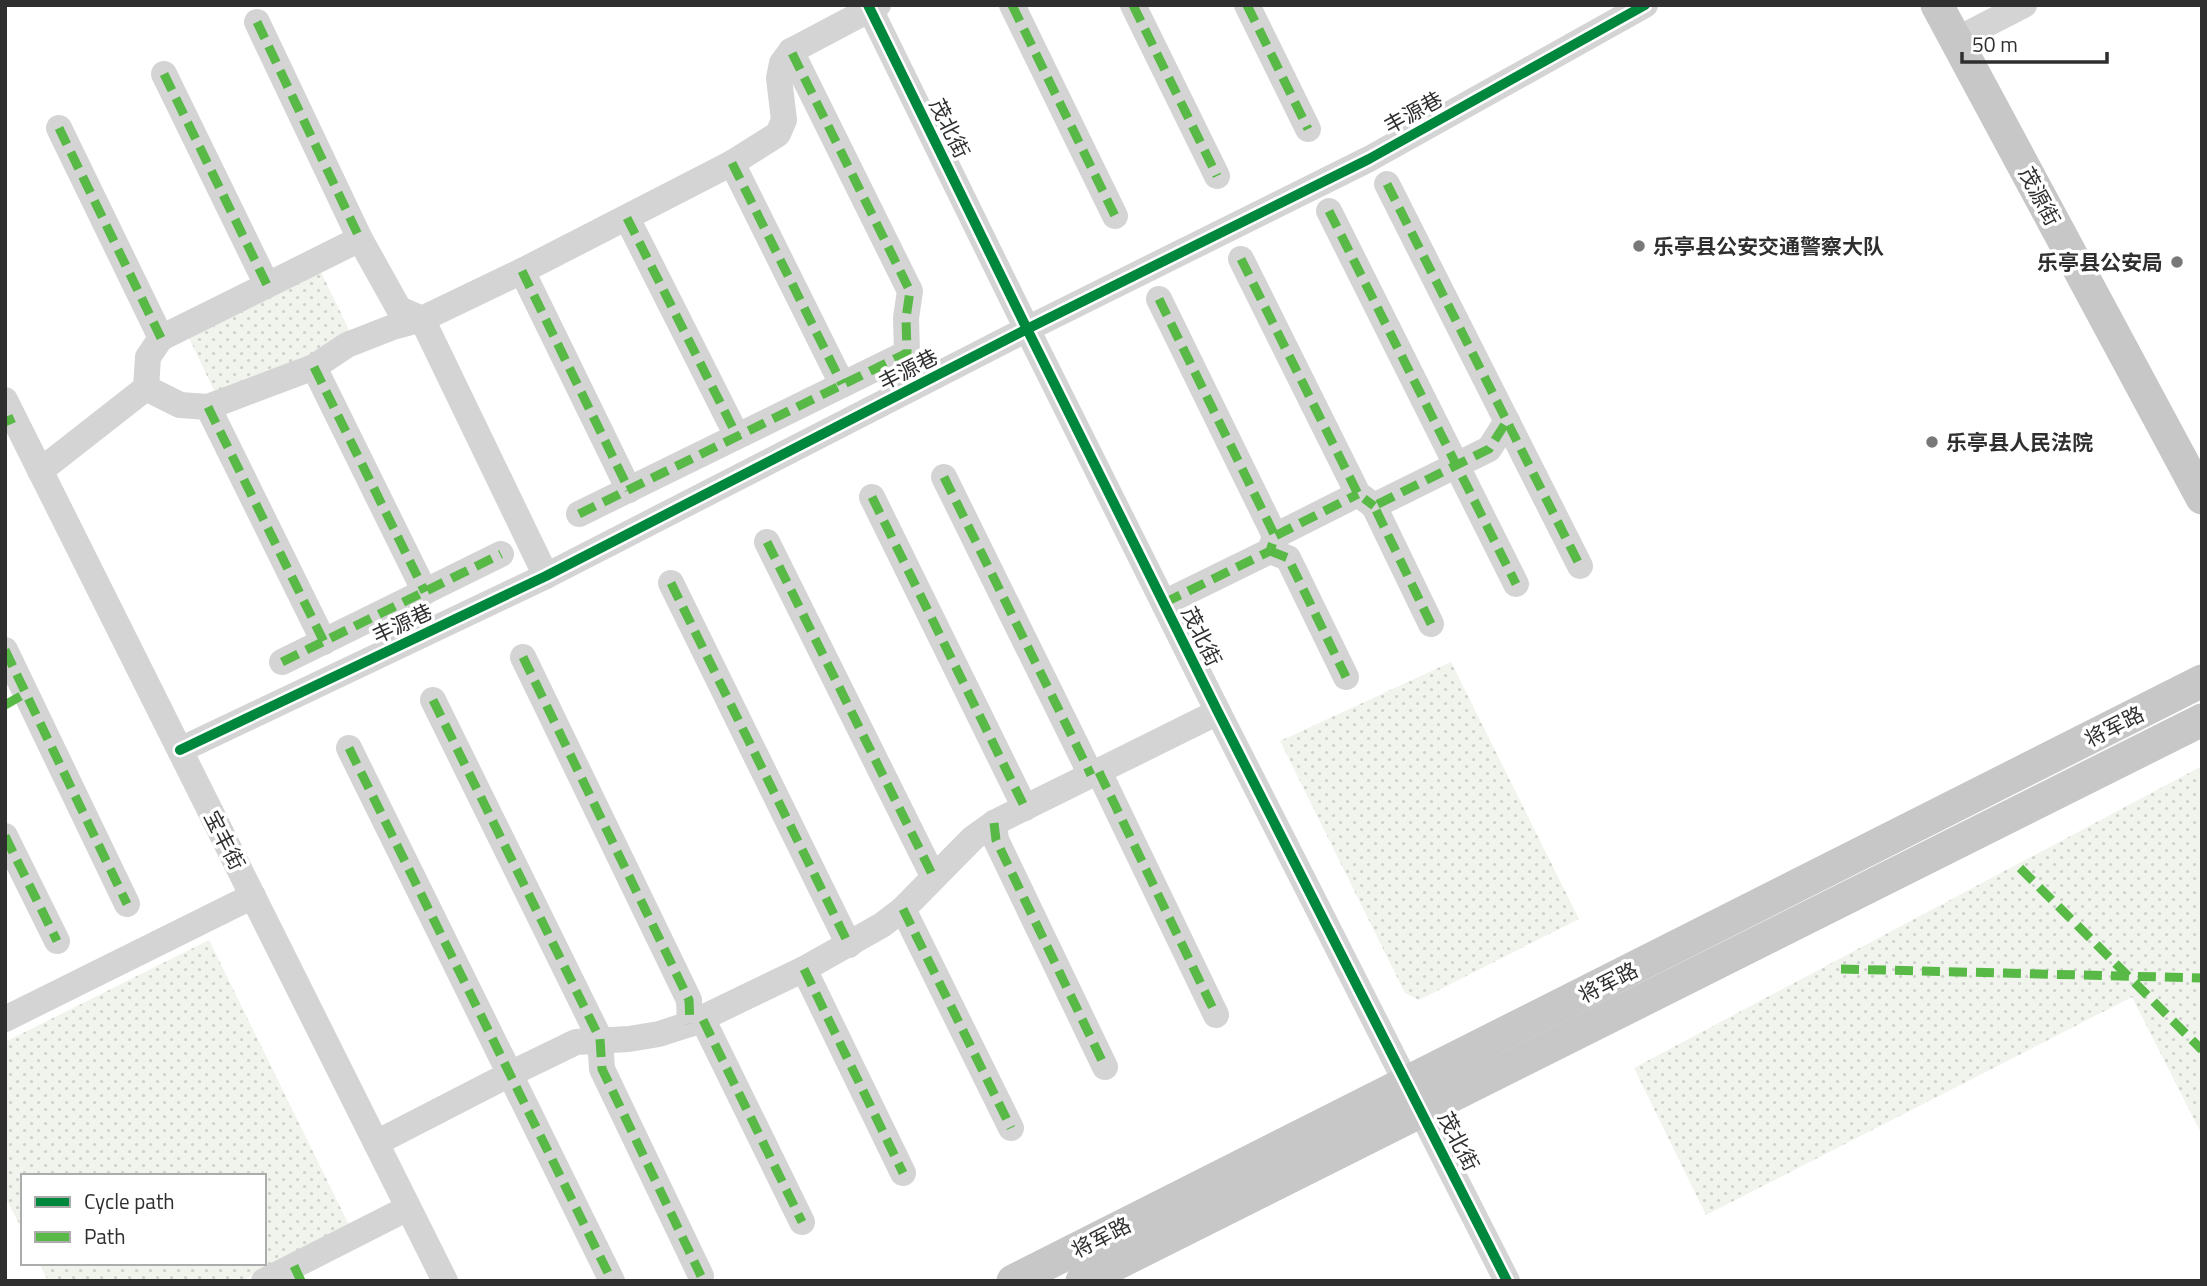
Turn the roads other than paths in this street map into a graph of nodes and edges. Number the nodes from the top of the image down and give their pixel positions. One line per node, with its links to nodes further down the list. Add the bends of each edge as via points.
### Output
1 (1013, 5): 18 (street)
2 (1133, 5): 15 (street)
3 (1247, 5): 13 (street)
4 (1645, 5): 26 (street, 丰源巷, via 1369,159)
5 (1937, 5): 9 (main road, 茂源街)
6 (2024, 5): 9 (street)
7 (872, 7): 10 (street); 26 (street, 茂北街)
8 (257, 22): 20 (street)
9 (1956, 40): 40 (main road, 茂源街)
10 (792, 51): 14 (street, via 782,63 779,78 784,120 778,134); 29 (street, via 910,291 907,353)
11 (164, 74): 23 (street)
12 (59, 128): 27 (street)
13 (1308, 129)
14 (732, 163): 19 (street); 29 (street)
15 (1217, 176)
16 (1387, 184): 33 (street)
17 (1329, 211): 35 (street)
18 (1115, 216)
19 (627, 218): 22 (street); 34 (street)
20 (360, 239): 23 (street); 25 (street, via 399,309)
21 (1241, 259): 41 (street)
22 (522, 271): 25 (street); 38 (street)
23 (267, 285): 27 (street)
24 (1159, 299): 44 (street)
25 (422, 319): 28 (street, via 348,345); 47 (street)
26 (1027, 329): 47 (street, 丰源巷); 51 (street, 茂北街)
27 (161, 338): 30 (street, via 148,357)
28 (314, 367): 31 (street); 50 (street)
29 (842, 384): 34 (street)
30 (146, 388): 31 (street, via 180,405); 36 (street)
31 (208, 407): 53 (street)
32 (8, 413): 36 (street, 宝丰街)
33 (1507, 421): 35 (street, via 1489,449); 46 (street)
34 (737, 436): 38 (street)
35 (1457, 466): 41 (street); 49 (street)
36 (40, 471): 64 (street, 宝丰街)
37 (944, 477): 65 (street)
38 (629, 490): 42 (street)
39 (872, 497): 66 (street)
40 (2202, 498)
41 (1366, 500): 44 (street); 52 (street)
42 (579, 514)
43 (767, 542): 69 (street)
44 (1273, 543): 51 (street); 57 (street, via 1288,558)
45 (501, 554): 50 (street)
46 (1580, 566)
47 (546, 576): 64 (street, 丰源巷)
48 (671, 583): 74 (street)
49 (1516, 584)
50 (425, 592): 53 (street)
51 (1164, 603): 61 (street, 茂北街)
52 (1431, 624)
53 (324, 642): 56 (street)
54 (5, 650): 59 (street)
55 (523, 657): 78 (street, via 690,999)
56 (282, 662)
57 (1346, 677)
58 (2202, 681): 82 (main road, 将军路)
59 (16, 699): 71 (street)
60 (433, 700): 79 (street)
61 (1218, 712): 65 (street); 82 (street, 茂北街)
62 (2202, 720): 82 (main road, 将军路)
63 (349, 748): 81 (street)
64 (180, 750): 70 (street, 宝丰街)
65 (1095, 774): 66 (street); 76 (street)
66 (1025, 808): 67 (street)
67 (994, 823): 69 (street); 80 (street, via 996,840)
68 (5, 836): 73 (street)
69 (933, 876): 72 (street)
70 (253, 896): 77 (street); 84 (street, 宝丰街)
71 (127, 904)
72 (903, 909): 74 (street); 83 (street)
73 (57, 940)
74 (849, 945): 75 (street)
75 (804, 969): 78 (street); 85 (street)
76 (1216, 1015)
77 (5, 1019)
78 (696, 1022): 79 (street, via 639,1037); 87 (street)
79 (600, 1039): 81 (street, via 576,1042); 89 (street, via 602,1069)
80 (1105, 1068)
81 (510, 1074): 84 (street); 92 (street)
82 (1415, 1097): 93 (main road, 将军路); 94 (main road, 将军路); 95 (street, 茂北街)
83 (1011, 1128)
84 (376, 1143): 86 (street, 宝丰街)
85 (903, 1172)
86 (408, 1208): 88 (street); 91 (street, 宝丰街)
87 (802, 1223)
88 (298, 1273): 90 (street)
89 (701, 1276)
90 (264, 1281)
91 (445, 1281)
92 (612, 1281)
93 (1013, 1281)
94 (1082, 1281)
95 (1507, 1281)

